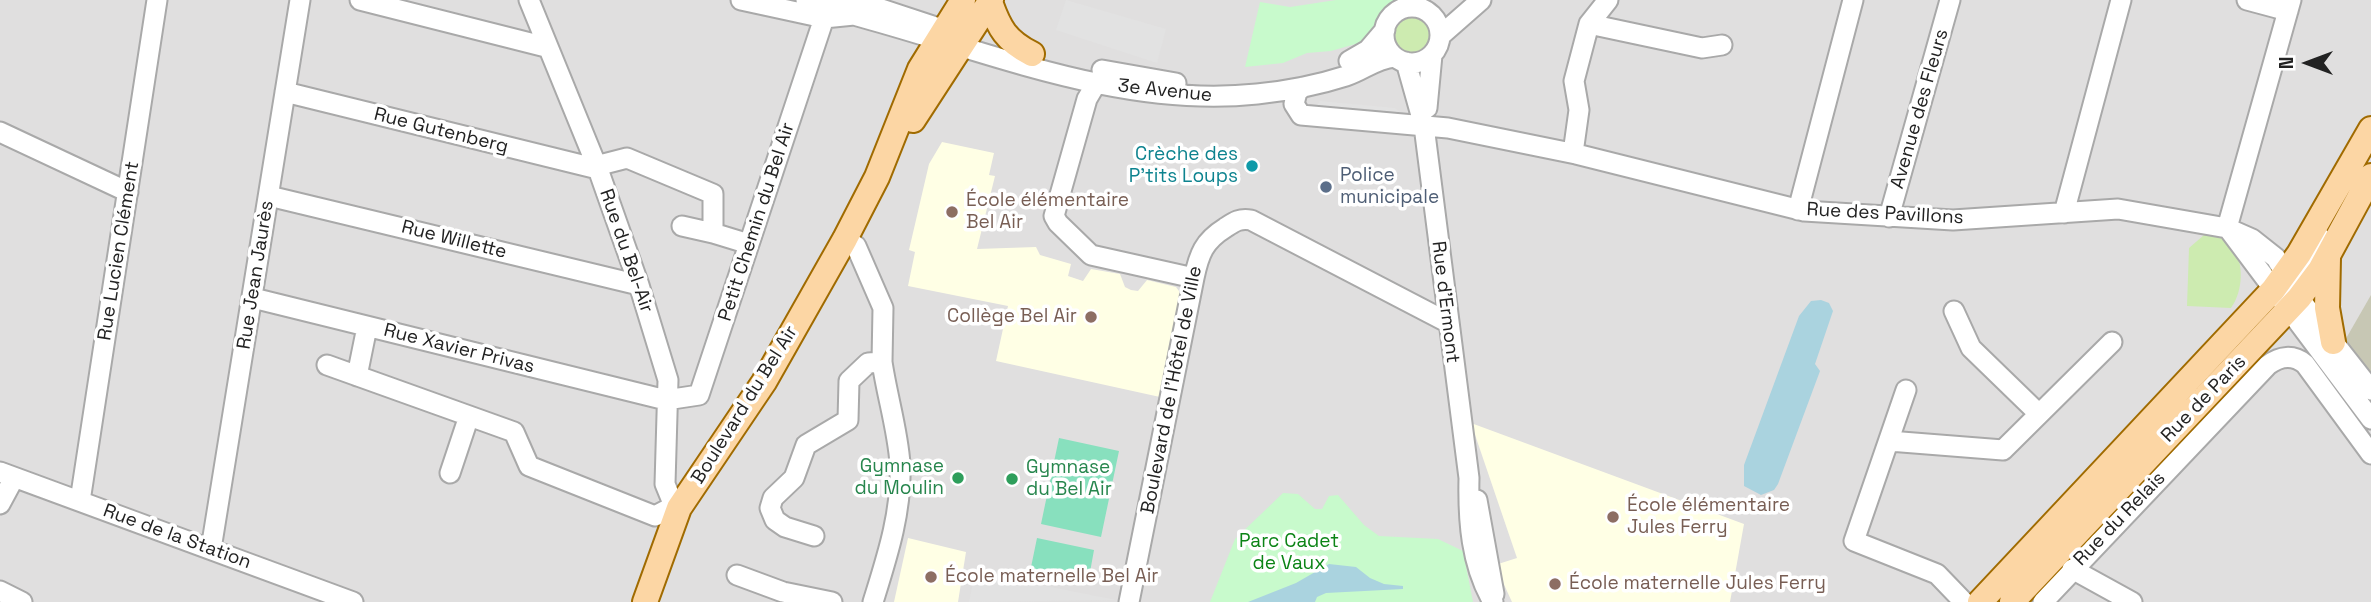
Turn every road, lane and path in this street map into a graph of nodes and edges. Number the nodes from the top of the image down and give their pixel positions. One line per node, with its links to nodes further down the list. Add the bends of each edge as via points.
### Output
1 (157, 0): 38 (street, Rue Lucien Clément)
2 (300, 0): 30 (street, Rue Jean Jaurès)
3 (360, 0): 24 (street)
4 (529, 0): 24 (street, Rue du Bel-Air)
5 (741, 0): 18 (street)
6 (806, 0): 22 (street, via 863,3)
7 (963, 0): 22 (main road, Boulevard du Bel Air)
8 (1462, 0): 17 (street, via 1449,9)
9 (1481, 0): 21 (street)
10 (1608, 0): 19 (street)
11 (1853, 0): 40 (street)
12 (1950, 0): 42 (street, Avenue des Fleurs)
13 (2121, 0): 41 (street)
14 (2247, 0): 16 (street)
15 (990, 1): 22 (main road, Boulevard du Bel Air); 25 (main road, via 999,31)
16 (2290, 5): 44 (street)
17 (1419, 7): 20 (street, via 1395,13); 21 (street)
18 (824, 18): 22 (street, via 854,15); 47 (street, Petit Chemin du Bel Air)
19 (1589, 24): 23 (street, via 1702,48); 34 (street, via 1574,81 1579,110)
20 (1385, 30): 25 (street, 3e Avenue, via 1368,50 1345,64 1294,78 1236,85 1135,77); 27 (street, via 1385,44)
21 (1440, 36): 26 (street)
22 (950, 38): 25 (street, 3e Avenue); 28 (street, 3e Avenue); 46 (main road, Boulevard du Bel Air)
23 (1722, 44)
24 (546, 47): 35 (street, Rue du Bel-Air)
25 (1032, 54)
26 (1432, 55): 27 (street, via 1420,62); 31 (street, Rue d'Ermont)
27 (1400, 60): 29 (street, 3e Avenue, via 1374,60 1343,77); 31 (street, Rue d'Ermont)
28 (1097, 82): 29 (street, 3e Avenue, via 1147,93 1216,97); 49 (street, via 1087,99 1054,216 1091,256)
29 (1303, 87): 31 (street, Rue des Pavillons, via 1294,104 1301,115)
30 (285, 92): 35 (street, Rue Gutenberg); 39 (street, Rue Jean Jaurès)
31 (1424, 126): 34 (street, Rue des Pavillons); 54 (street, Rue d'Ermont)
32 (2371, 129): 37 (main road, Rue de Paris)
33 (0, 132): 38 (street)
34 (1573, 153): 40 (street, Rue des Pavillons)
35 (597, 168): 45 (street, via 628,158 713,194); 50 (street, Rue du Bel-Air)
36 (2371, 177): 48 (main road, Rue de Paris)
37 (2341, 181): 51 (main road, Rue de Paris, via 2303,246); 51 (street, via 2333,214)
38 (128, 192): 71 (street, Rue Lucien Clément)
39 (269, 195): 50 (street, Rue Willette); 52 (street, Rue Jean Jaurès)
40 (1798, 210): 42 (street, Rue des Pavillons)
41 (2064, 213): 42 (street, Rue des Pavillons, via 1953,220); 44 (street, Rue des Pavillons, via 2118,209)
42 (1889, 217)
43 (682, 226): 45 (street)
44 (2227, 228): 51 (street, Rue des Pavillons, via 2276,257)
45 (713, 233): 47 (street)
46 (845, 239): 58 (street, via 856,246 883,308); 73 (main road, Boulevard du Bel Air, via 765,382)
47 (749, 244): 63 (street, Petit Chemin du Bel Air, via 699,395)
48 (2329, 254): 51 (main road, Rue de Paris); 57 (main road, via 2327,308)
49 (1194, 278): 54 (street, Boulevard de l'Hôtel de Ville, via 1206,241 1245,219); 86 (street, Boulevard de l'Hôtel de Ville)
50 (639, 285): 63 (street, Rue du Bel-Air, via 668,380)
51 (2287, 292): 57 (street); 66 (street); 75 (main road, Rue de Paris); 91 (main road, Rue de Paris, via 2225,378)
52 (253, 299): 55 (street, Rue Xavier Privas); 76 (street, Rue Jean Jaurès)
53 (1954, 311): 64 (street, via 1971,348)
54 (1447, 322): 87 (street, Rue d'Ermont, via 1469,478 1482,519)
55 (368, 327): 60 (street); 63 (street, Rue Xavier Privas)
56 (2112, 342): 64 (street)
57 (2333, 342): 62 (street)
58 (882, 362): 74 (street, via 868,363 849,381 848,420 806,445 794,478 773,498 770,508 775,520); 85 (street, via 900,462 899,497 894,534)
59 (327, 365): 60 (street)
60 (357, 376): 65 (street)
61 (1906, 390): 67 (street)
62 (2371, 390)
63 (666, 400): 73 (street, Rue du Bel-Air, via 665,484)
64 (2038, 413): 67 (street, via 2004,450)
65 (469, 416): 69 (street); 73 (street, via 514,432 529,466 655,516)
66 (2371, 419)
67 (1889, 440): 88 (street, via 1854,541 1937,574)
68 (2371, 454): 77 (street, Rue du Relais, via 2305,363 2280,358 2268,365)
69 (450, 473)
70 (7, 475): 71 (street, Rue de la Station); 72 (street)
71 (80, 501): 76 (street, Rue de la Station)
72 (0, 504)
73 (676, 507): 83 (main road, Boulevard du Bel Air)
74 (814, 536)
75 (2031, 548): 89 (main road, Rue de Paris); 90 (street, via 2020,574)
76 (211, 549): 80 (street, Rue de la Station)
77 (2072, 569): 92 (street, Rue du Relais); 93 (street)
78 (737, 575): 84 (street, via 783,592)
79 (0, 591): 81 (street)
80 (310, 595): 82 (street, Rue de la Station)
81 (22, 602)
82 (353, 602)
83 (645, 602)
84 (832, 602)
85 (873, 602)
86 (1129, 602)
87 (1494, 602)
88 (1964, 602)
89 (1980, 602)
90 (1993, 602)
91 (2012, 602)
92 (2043, 602)
93 (2132, 602)

